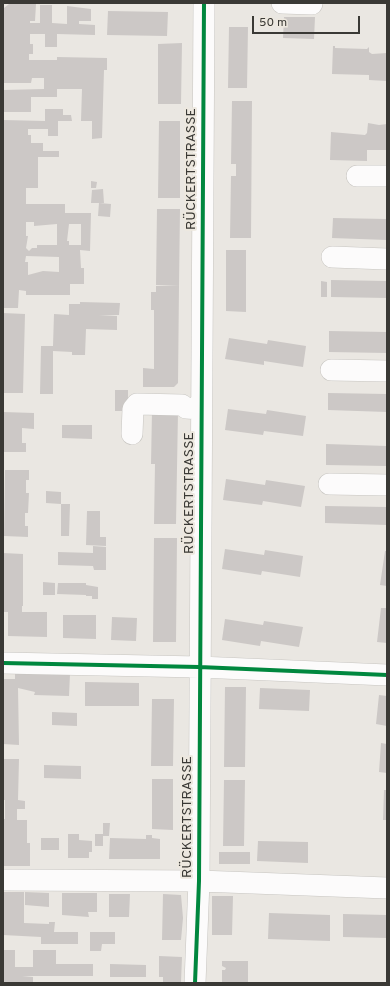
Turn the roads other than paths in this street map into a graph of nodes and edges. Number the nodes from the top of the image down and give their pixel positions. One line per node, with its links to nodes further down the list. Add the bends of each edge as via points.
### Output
1 (204, 3): 10 (street, RÜCKERTSTRASSE)
2 (282, 3): 3 (street)
3 (312, 4)
4 (357, 176): 5 (street)
5 (387, 176)
6 (332, 257): 7 (street)
7 (387, 259)
8 (331, 370): 9 (street)
9 (387, 371)
10 (201, 409): 11 (street, via 186,408 182,405 137,404 133,409); 15 (street, RÜCKERTSTRASSE)
11 (132, 434)
12 (329, 484): 13 (street)
13 (387, 485)
14 (3, 663): 15 (street)
15 (200, 667): 16 (street); 18 (street, RÜCKERTSTRASSE)
16 (387, 675)
17 (3, 880): 18 (street)
18 (199, 882): 19 (street); 20 (street, RÜCKERTSTRASSE)
19 (387, 888)
20 (195, 983)

